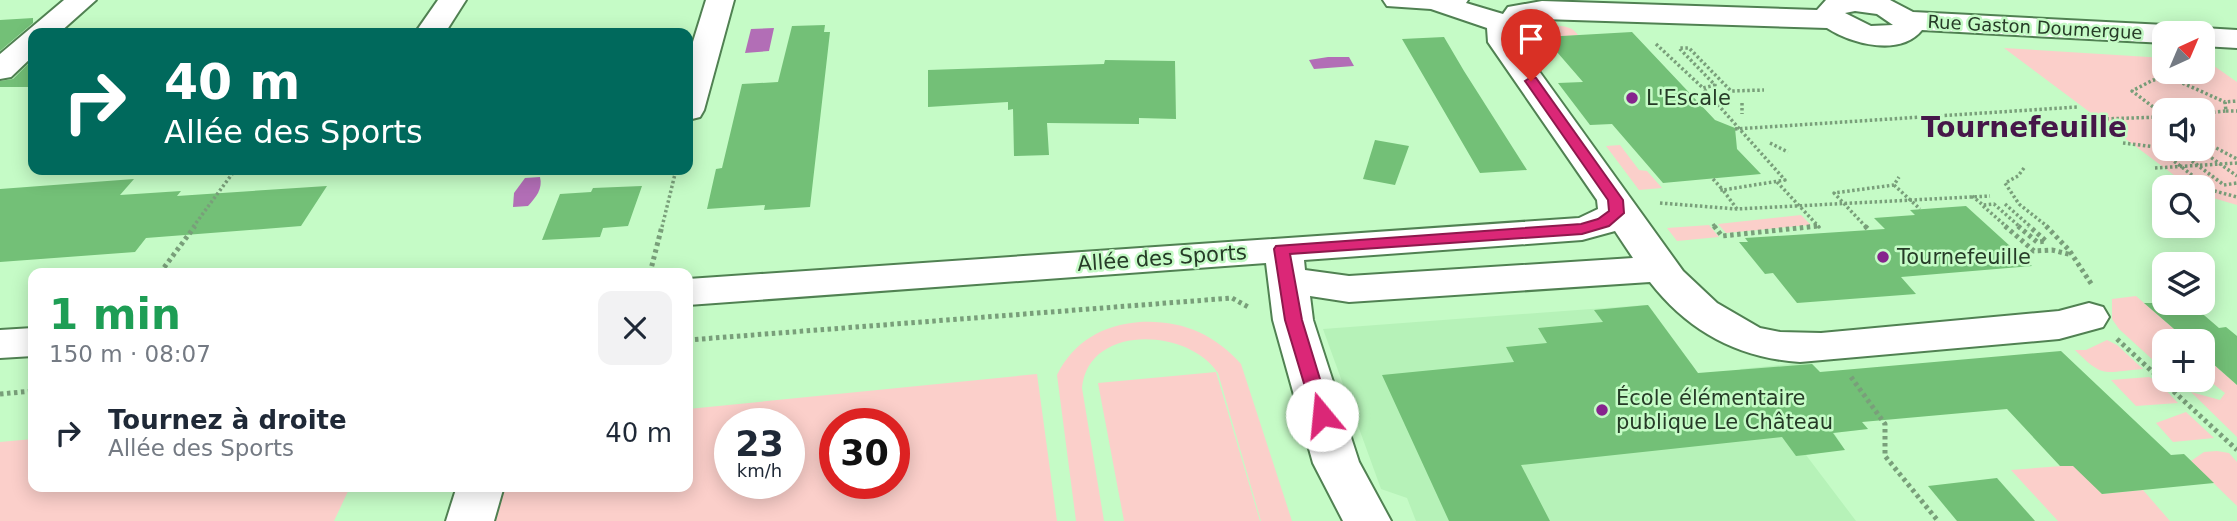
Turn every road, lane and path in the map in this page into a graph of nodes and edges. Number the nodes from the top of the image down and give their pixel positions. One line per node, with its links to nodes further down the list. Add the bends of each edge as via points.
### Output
1 (82, 0): 8 (street)
2 (452, 0): 9 (street)
3 (720, 0): 18 (street)
4 (1397, 0): 5 (street)
5 (1450, 1): 7 (street)
6 (1840, 7): 7 (street, via 1542,10); 10 (street, Rue Gaston Doumergue, via 1862,33 1886,36 1907,31 1906,20)
7 (1498, 15): 57 (street, via 1503,42)
8 (47, 28)
9 (433, 28)
10 (2152, 33)
11 (1651, 38): 16 (path)
12 (28, 45): 13 (street)
13 (0, 70)
14 (2152, 80): 23 (path, via 2132,91)
15 (2185, 84): 20 (path)
16 (1703, 89): 17 (path, via 1714,85 1679,48 1689,48 1731,91); 30 (path)
17 (1764, 90)
18 (693, 93)
19 (2237, 101): 20 (path)
20 (2225, 102): 24 (path)
21 (1742, 103): 27 (path)
22 (2077, 107): 30 (path)
23 (2152, 107)
24 (2226, 111): 25 (path); 26 (path)
25 (2237, 111)
26 (2215, 112)
27 (1742, 114)
28 (2087, 115): 29 (path)
29 (2152, 117)
30 (1737, 129): 50 (path, via 1785,180)
31 (1770, 143): 35 (path)
32 (2123, 143): 33 (path)
33 (2152, 146)
34 (2215, 146): 39 (path)
35 (1788, 152)
36 (2215, 160): 40 (path)
37 (2173, 161): 44 (path)
38 (2192, 161): 41 (path)
39 (2237, 161): 40 (path)
40 (2221, 164): 41 (path); 47 (path)
41 (2197, 165): 44 (path); 51 (path, via 2224,185)
42 (2024, 168): 68 (path, via 2005,183 2009,194)
43 (2155, 168): 44 (path)
44 (2182, 168): 56 (path, via 2211,190)
45 (231, 175): 69 (path)
46 (675, 175): 70 (path)
47 (2237, 176)
48 (1899, 177): 52 (path)
49 (1713, 179): 53 (path)
50 (1777, 181): 53 (path); 62 (path)
51 (2237, 183)
52 (1894, 185): 58 (path); 60 (path, via 1834,194)
53 (1721, 190): 64 (path)
54 (1971, 195): 55 (path); 58 (path); 63 (path)
55 (1990, 196)
56 (2237, 197)
57 (1615, 200): 71 (street); 72 (street, Allée des Sports, via 1617,213 1582,229)
58 (1910, 200): 60 (path); 65 (path)
59 (1657, 203): 64 (path)
60 (1844, 204): 62 (path); 67 (path)
61 (2005, 204): 63 (path, via 2046,241 2037,242 1994,204)
62 (1801, 205): 64 (path); 66 (path, via 1819,227 1722,236)
63 (1983, 205): 68 (path, via 2034,251)
64 (1737, 209)
65 (1920, 209)
66 (1713, 224)
67 (1869, 230)
68 (2075, 255): 74 (path)
69 (164, 268)
70 (651, 268)
71 (1658, 269): 72 (street, via 1349,289); 78 (street, via 1713,321 1747,339 1788,347)
72 (1288, 283): 73 (street, Allée des Sports); 75 (path, via 1263,314 1232,299); 84 (street, via 1336,463)
73 (693, 292)
74 (2089, 298): 78 (street, via 2059,326); 81 (path, via 2127,347)
75 (693, 340)
76 (28, 342): 77 (street)
77 (0, 344)
78 (1829, 346): 85 (path, via 1885,424 1885,456)
79 (28, 391): 80 (path)
80 (0, 394)
81 (2237, 450)
82 (479, 492): 83 (street)
83 (470, 521)
84 (1367, 521)
85 (1938, 521)

